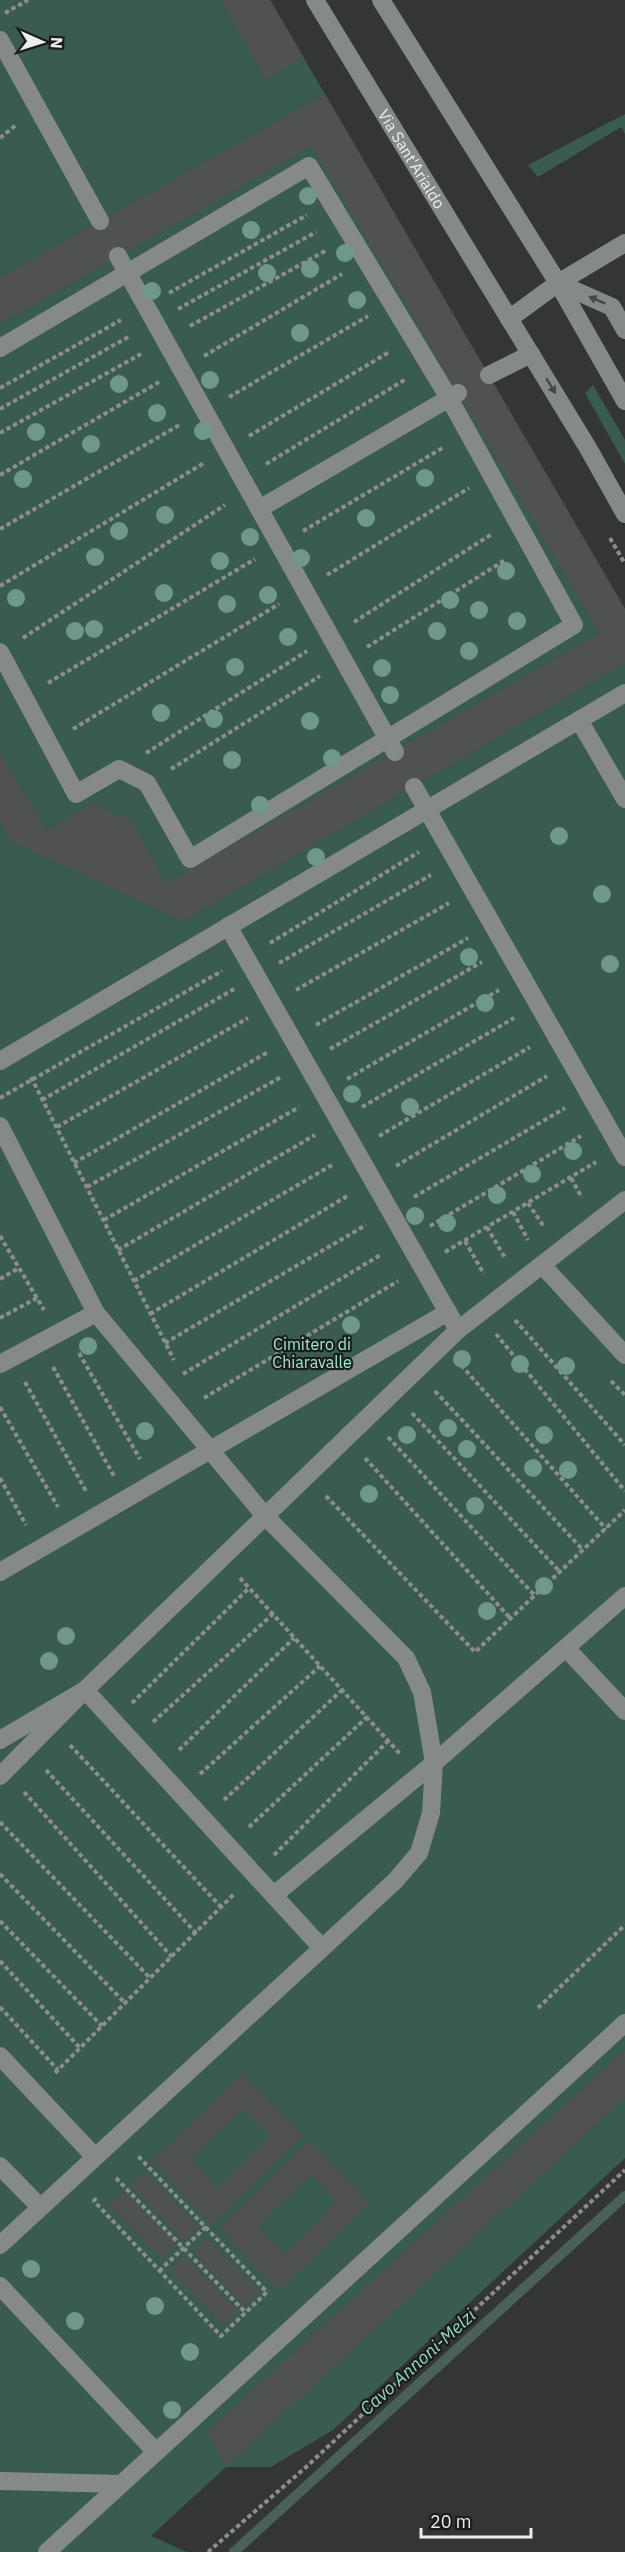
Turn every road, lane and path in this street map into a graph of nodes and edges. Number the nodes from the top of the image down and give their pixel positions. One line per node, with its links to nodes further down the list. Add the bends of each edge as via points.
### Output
1 (28, 0): 4 (path)
2 (315, 0): 11 (street, Via Sant'Arialdo)
3 (381, 0): 10 (street)
4 (0, 16)
5 (0, 40): 6 (street)
6 (100, 221)
7 (625, 243): 10 (street)
8 (118, 256): 9 (street)
9 (128, 273): 13 (street); 15 (street, via 309,166); 21 (street)
10 (558, 283): 11 (street); 12 (street, one-way to 10, via 612,307); 18 (street)
11 (509, 319): 14 (street, Via Sant'Arialdo)
12 (625, 330)
13 (0, 348)
14 (531, 354): 16 (street); 23 (street, Via Sant'Arialdo, one-way to 23)
15 (429, 365): 17 (street); 21 (path)
16 (489, 375)
17 (454, 395): 19 (street); 22 (street)
18 (625, 401)
19 (468, 432): 20 (street); 24 (path)
20 (492, 474): 25 (path); 31 (street, via 574,625)
21 (245, 484): 22 (street); 26 (path)
22 (259, 509): 24 (street)
23 (625, 514)
24 (279, 545): 25 (street); 28 (path)
25 (304, 589): 30 (path); 31 (street)
26 (0, 652): 28 (street)
27 (625, 693): 29 (street)
28 (24, 697): 30 (street)
29 (579, 720): 33 (street); 34 (street)
30 (49, 743): 31 (street, via 76,794 119,769 147,783 190,859)
31 (391, 745)
32 (414, 787): 34 (street)
33 (625, 799)
34 (427, 809): 35 (street); 39 (street)
35 (228, 926): 36 (street); 51 (street)
36 (17, 1050): 37 (street); 61 (path)
37 (0, 1060)
38 (0, 1126): 52 (street)
39 (625, 1157)
40 (625, 1200): 45 (street)
41 (487, 1227): 48 (path)
42 (0, 1236): 44 (path)
43 (465, 1241): 50 (path)
44 (2, 1242): 46 (path)
45 (542, 1264): 48 (street); 59 (street)
46 (19, 1268): 47 (path); 49 (path)
47 (0, 1279)
48 (519, 1282): 50 (street)
49 (37, 1298): 54 (path); 56 (path)
50 (498, 1299): 53 (street); 69 (path)
51 (448, 1312): 55 (street); 70 (street)
52 (96, 1313): 56 (street); 70 (street)
53 (479, 1314): 55 (street); 74 (path)
54 (0, 1318)
55 (458, 1330): 58 (street)
56 (61, 1331): 57 (street); 73 (path)
57 (40, 1343): 60 (street); 75 (path)
58 (443, 1344): 62 (street); 79 (path)
59 (625, 1355)
60 (5, 1361): 77 (path)
61 (176, 1364)
62 (416, 1371): 65 (street); 82 (path)
63 (181, 1375): 64 (path)
64 (186, 1384)
65 (393, 1392): 67 (street); 85 (path)
66 (0, 1407): 80 (path)
67 (369, 1416): 68 (street); 87 (path)
68 (346, 1438): 71 (street); 90 (path)
69 (625, 1445)
70 (210, 1450): 73 (street); 78 (street)
71 (307, 1476): 78 (street); 90 (path, via 475,1652)
72 (0, 1478): 81 (path)
73 (154, 1483): 75 (street)
74 (625, 1491)
75 (127, 1499): 77 (street)
76 (625, 1510): 79 (path)
77 (100, 1515): 80 (street)
78 (265, 1516): 83 (street); 104 (street, via 406,1658 422,1692)
79 (606, 1529): 82 (path)
80 (72, 1531): 81 (street)
81 (40, 1549): 84 (street)
82 (583, 1550): 85 (path)
83 (222, 1558): 86 (path); 94 (street)
84 (0, 1572)
85 (560, 1572): 87 (path)
86 (249, 1588): 89 (path); 98 (path)
87 (535, 1596): 90 (path)
88 (625, 1596): 92 (street)
89 (273, 1614): 91 (path); 102 (path)
90 (511, 1619)
91 (294, 1638): 93 (path); 105 (path)
92 (566, 1648): 96 (street); 104 (street)
93 (320, 1666): 95 (path); 108 (path)
94 (85, 1690): 98 (street); 99 (street); 100 (street)
95 (342, 1690): 97 (path); 109 (path)
96 (625, 1711)
97 (367, 1717): 101 (path); 111 (path)
98 (113, 1721): 102 (street)
99 (51, 1725): 103 (street); 115 (path)
100 (0, 1740)
101 (388, 1741): 107 (path); 112 (path)
102 (132, 1742): 105 (street)
103 (27, 1749): 106 (street); 118 (path)
104 (434, 1763): 107 (street); 119 (street, via 431,1813 419,1853 395,1881)
105 (159, 1770): 108 (street)
106 (3, 1774): 120 (path)
107 (419, 1775): 114 (street)
108 (180, 1792): 109 (street)
109 (204, 1819): 111 (street)
110 (0, 1822): 122 (path)
111 (229, 1846): 112 (street)
112 (255, 1874): 114 (street); 115 (path)
113 (0, 1875): 123 (path)
114 (274, 1895): 119 (street)
115 (221, 1907): 118 (path)
116 (0, 1921): 127 (path)
117 (625, 1925): 125 (path)
118 (196, 1933): 120 (path)
119 (322, 1948): 133 (street)
120 (172, 1957): 122 (path)
121 (0, 1961): 128 (path)
122 (150, 1978): 123 (path)
123 (125, 2003): 127 (path)
124 (0, 2007): 130 (path)
125 (538, 2008)
126 (625, 2023): 145 (street)
127 (102, 2026): 128 (path)
128 (80, 2048): 130 (path)
129 (0, 2056): 131 (street)
130 (58, 2070): 131 (path)
131 (35, 2093): 133 (street)
132 (138, 2156): 139 (path)
133 (95, 2157): 138 (street)
134 (0, 2166): 138 (street)
135 (625, 2170): 149 (path, via 305,2468)
136 (109, 2185): 141 (path, via 116,2177)
137 (101, 2193): 142 (path, via 94,2201)
138 (40, 2207): 140 (street)
139 (206, 2227): 141 (path); 144 (path, via 267,2292)
140 (0, 2245)
141 (184, 2248): 142 (path); 144 (path)
142 (159, 2271): 144 (path, via 221,2336)
143 (0, 2286): 145 (street)
144 (245, 2312)
145 (156, 2452): 147 (street)
146 (0, 2481): 147 (street)
147 (122, 2484): 148 (street)
148 (47, 2552)
149 (208, 2552)

